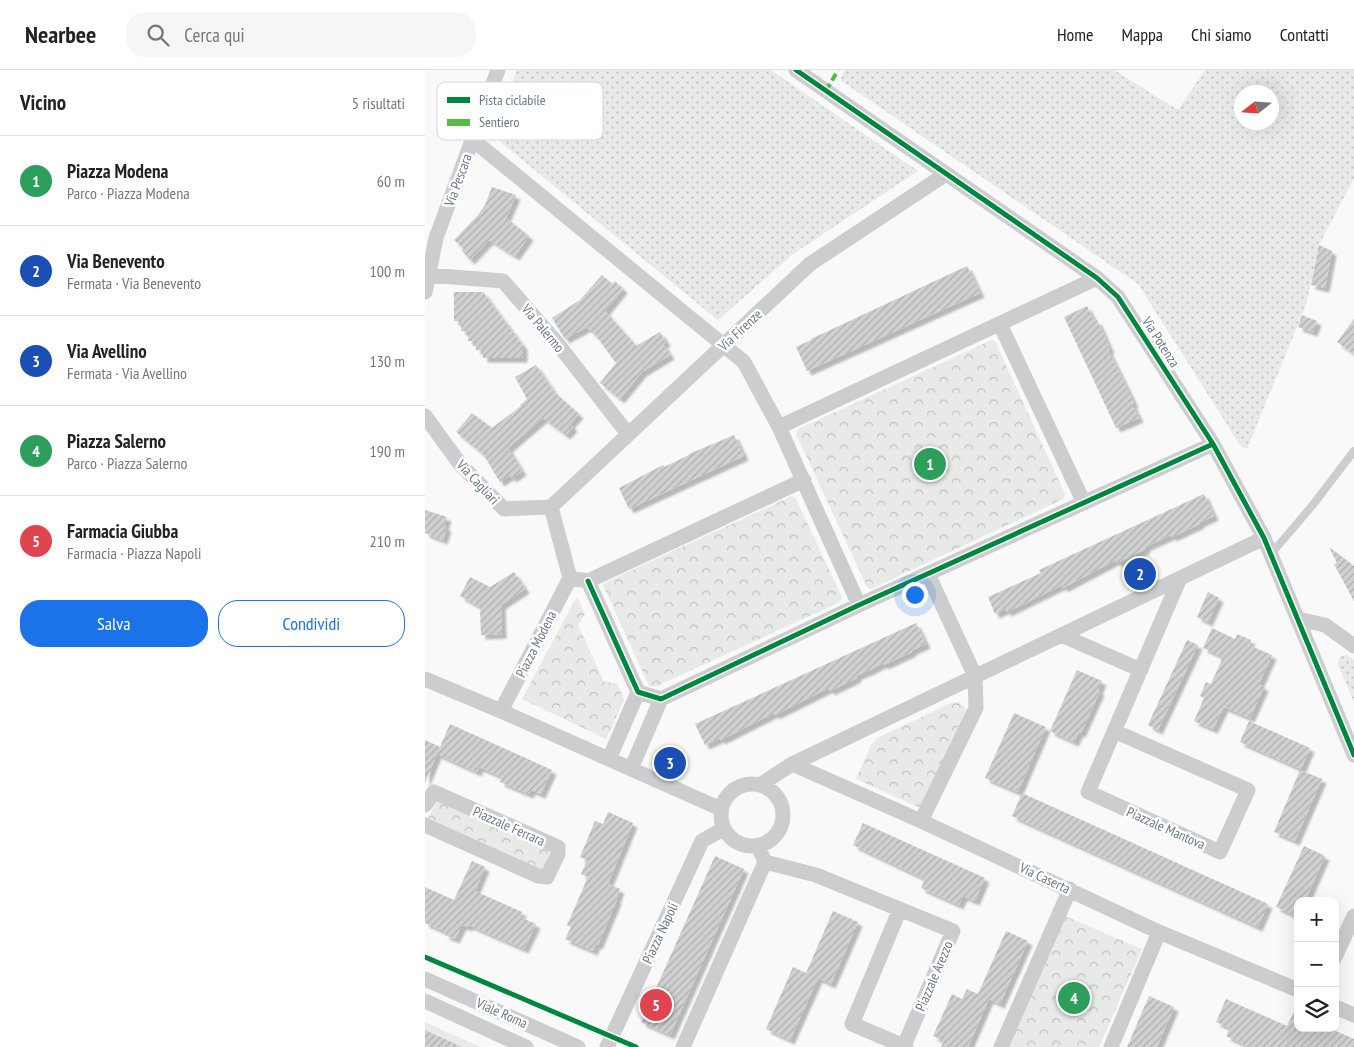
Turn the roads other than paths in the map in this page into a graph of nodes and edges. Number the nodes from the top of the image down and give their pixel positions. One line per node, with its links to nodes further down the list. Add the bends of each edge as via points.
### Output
1 (498, 70): 3 (street, Via Pescara)
2 (796, 70): 5 (street, Via Potenza)
3 (494, 82)
4 (473, 140): 6 (street, Via Pescara); 11 (street)
5 (946, 174): 8 (street, Via Potenza); 11 (street, Via Firenze, via 811,264)
6 (431, 236): 7 (street, Via Pescara)
7 (428, 274): 9 (street, Via Pescara); 14 (street, Via Palermo, via 503,281 557,343)
8 (1097, 278): 10 (street); 15 (street, Via Potenza, via 1118,296)
9 (425, 292)
10 (1000, 324): 13 (street); 18 (street)
11 (723, 345): 13 (street, via 744,362); 14 (street, Via Firenze)
12 (425, 416): 19 (street, Via Cagliari, via 460,464 504,509)
13 (779, 427): 17 (street)
14 (628, 434): 19 (street, Via Firenze)
15 (1213, 444): 18 (street); 20 (street, Via Potenza)
16 (1354, 450): 21 (lane, via 1313,506)
17 (803, 480): 25 (street); 26 (street)
18 (1084, 502): 22 (street)
19 (551, 507): 23 (street)
20 (1264, 538): 21 (street, Via Potenza); 24 (street)
21 (1271, 554): 27 (street, Via Potenza)
22 (928, 574): 26 (street); 31 (street)
23 (570, 578): 25 (street); 35 (street, Piazza Modena)
24 (1180, 578): 28 (street); 30 (street, Piazzale Mantova)
25 (588, 581): 33 (street)
26 (859, 605): 34 (street)
27 (1298, 619): 29 (street, via 1325,625); 37 (street, Via Potenza)
28 (1061, 635): 30 (street); 31 (street)
29 (1354, 646)
30 (1141, 670): 36 (street, Piazzale Mantova)
31 (975, 676): 39 (street); 44 (street, via 976,708)
32 (425, 679): 35 (street)
33 (638, 692): 34 (street); 38 (street)
34 (661, 699): 40 (street)
35 (501, 711): 38 (street)
36 (1114, 731): 36 (street, Piazzale Mantova, via 1088,792 1219,852 1248,790)
37 (1354, 755)
38 (609, 759): 40 (street)
39 (792, 764): 41 (street); 44 (street, Via Caserta)
40 (631, 769): 43 (street)
41 (760, 785): 43 (street, via 745,785 731,792); 47 (street, via 777,797 783,816 776,835)
42 (425, 806): 45 (street, Piazzale Ferrara, via 433,792 557,847 558,854 547,877 538,876)
43 (721, 809): 46 (street)
44 (921, 821): 49 (street, Via Caserta)
45 (425, 825)
46 (723, 829): 47 (street, via 738,844); 61 (street, Piazza Napoli, via 702,841)
47 (758, 846): 48 (street)
48 (765, 862): 50 (street, Piazzale Arezzo, via 816,875); 62 (street)
49 (1070, 889): 52 (street, Via Caserta); 64 (street)
50 (900, 909): 63 (street, Piazzale Arezzo, via 853,1024); 63 (street, Piazzale Arezzo, via 953,931)
51 (1354, 916): 53 (street)
52 (1159, 932): 55 (street, Via Caserta); 65 (street)
53 (1339, 948)
54 (425, 979): 60 (street, Viale Roma)
55 (1294, 988)
56 (425, 1001): 59 (street, Viale Roma)
57 (1339, 1009): 58 (street)
58 (1354, 1015)
59 (525, 1047)
60 (578, 1047)
61 (607, 1047)
62 (683, 1047)
63 (905, 1047)
64 (1001, 1047)
65 (1111, 1047)

